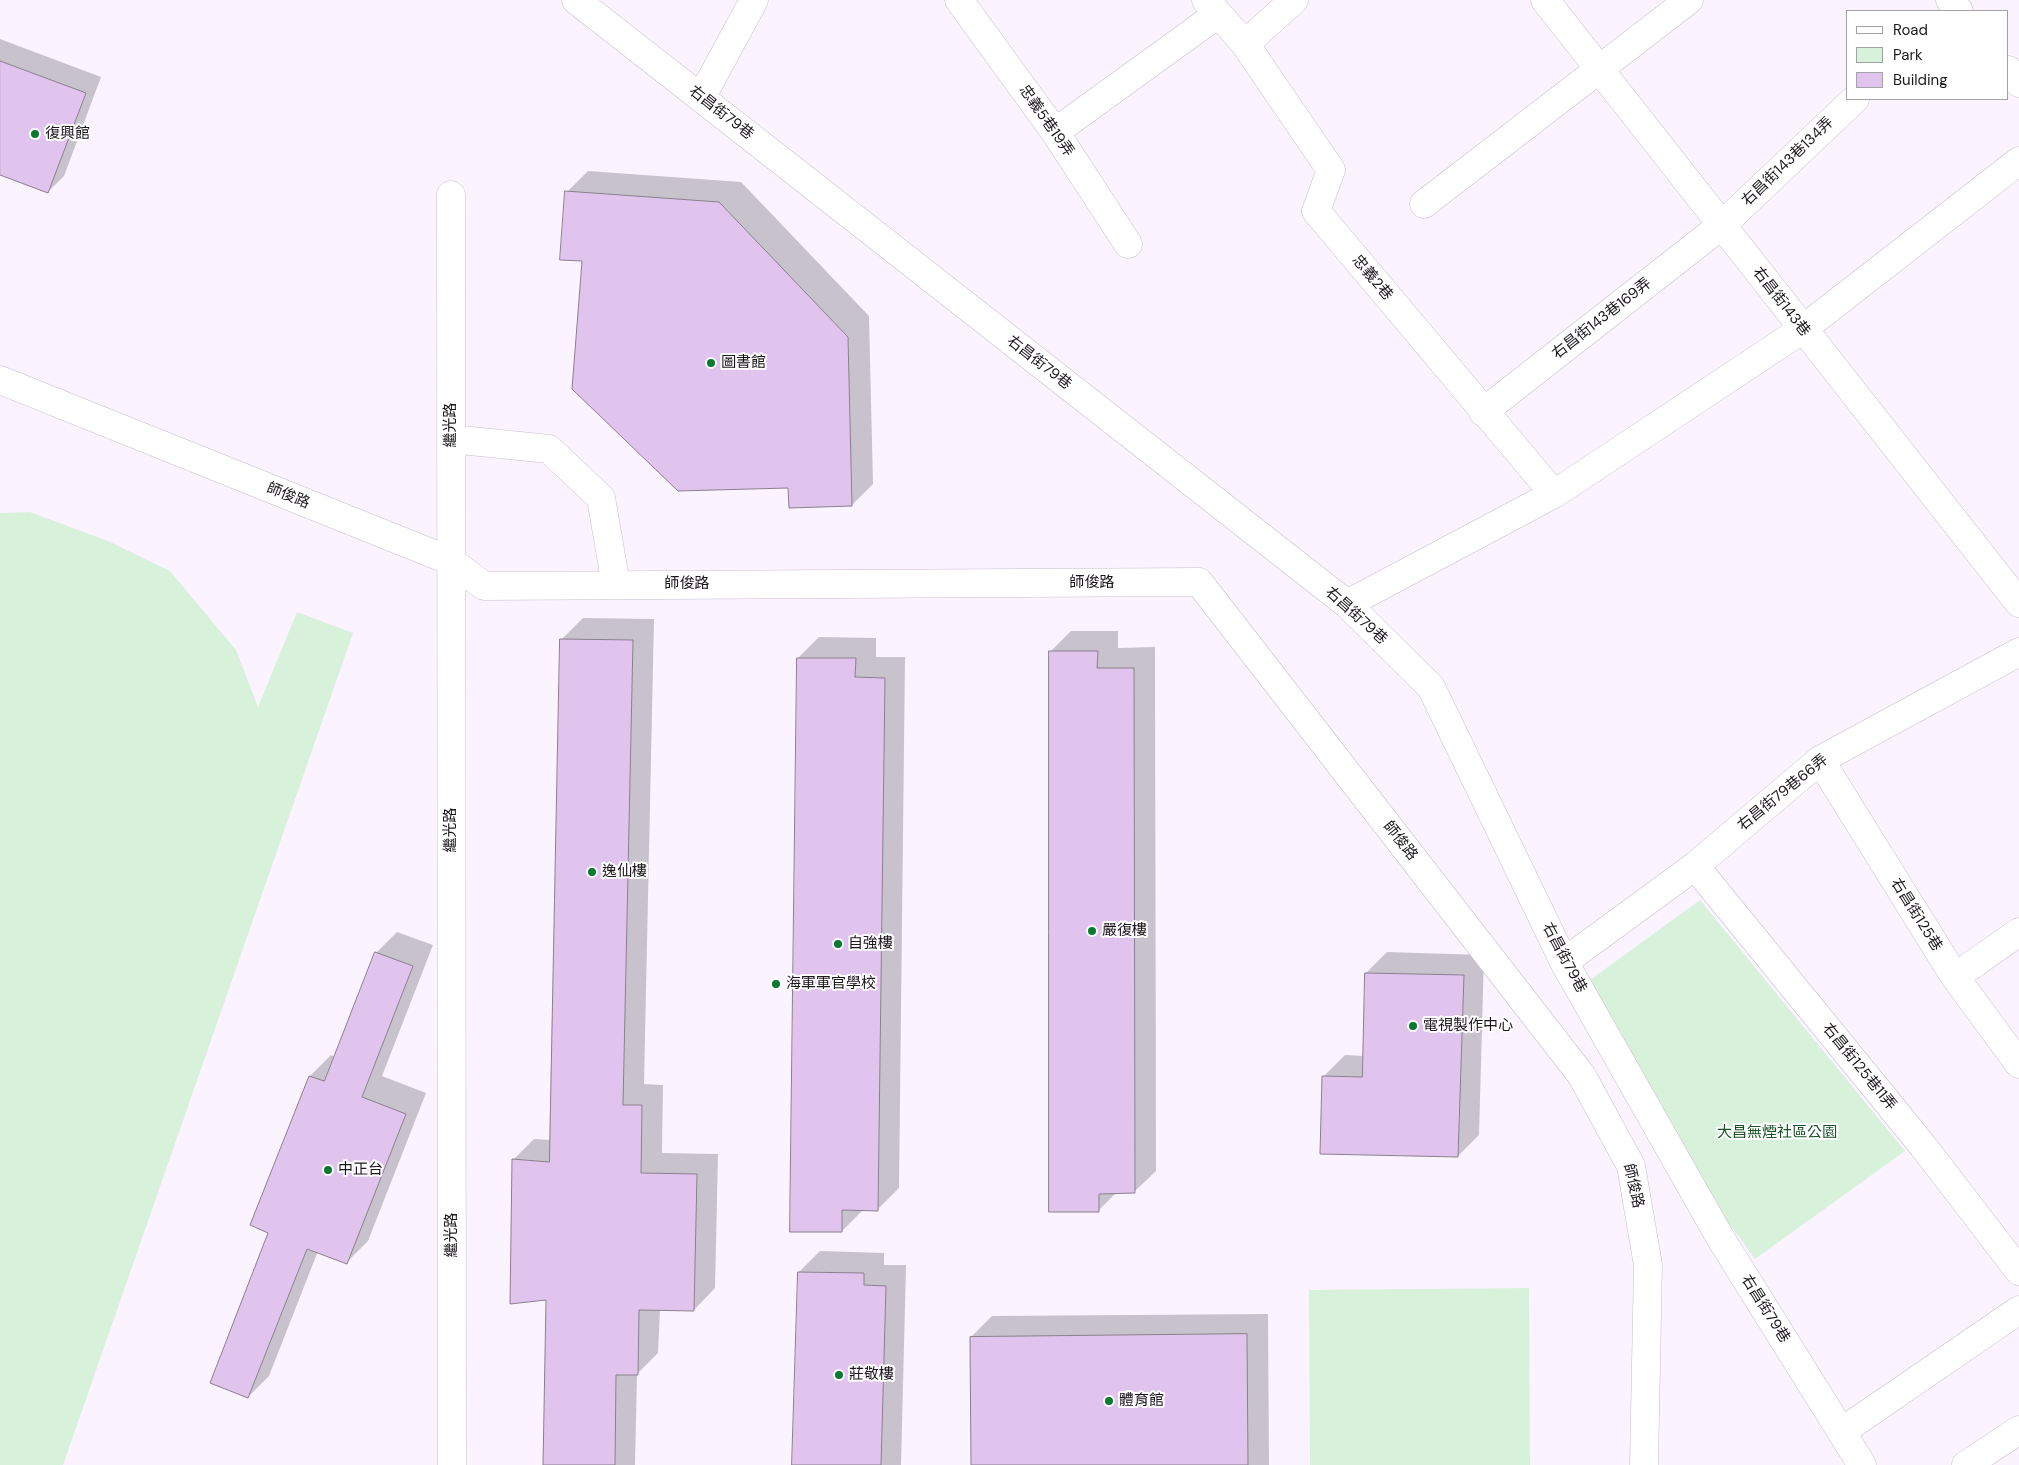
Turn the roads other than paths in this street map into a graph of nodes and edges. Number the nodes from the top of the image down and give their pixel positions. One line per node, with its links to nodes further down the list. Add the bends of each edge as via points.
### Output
1 (576, 0): 12 (street, 右昌街79巷)
2 (754, 0): 12 (street)
3 (959, 0): 14 (street, 忠義5巷19弄)
4 (1294, 0): 8 (street)
5 (1544, 0): 9 (street, 右昌街143巷)
6 (1689, 0): 9 (street)
7 (1212, 7): 8 (street); 14 (street)
8 (1245, 44): 22 (street, 忠義2巷, via 1331,170 1316,211)
9 (1599, 70): 17 (street); 18 (street, 右昌街143巷)
10 (2009, 71): 11 (street)
11 (2019, 83)
12 (701, 98): 28 (street, 右昌街79巷)
13 (1854, 100): 18 (street, 右昌街143巷134弄)
14 (1055, 132): 19 (street, 忠義5巷19弄)
15 (2019, 161): 20 (street)
16 (451, 195): 23 (street, 繼光路)
17 (1424, 204)
18 (1722, 225): 20 (street, 右昌街143巷); 22 (street, 右昌街143巷169弄)
19 (1128, 244)
20 (1803, 329): 24 (street); 27 (street, 右昌街143巷)
21 (0, 380): 25 (street, 師俊路)
22 (1483, 412): 24 (street, 忠義2巷)
23 (451, 439): 25 (street, 繼光路); 26 (street, via 549,449 601,498)
24 (1554, 494): 28 (street)
25 (451, 561): 26 (street, 師俊路, via 484,586); 40 (street, 繼光路)
26 (616, 585): 41 (street, 師俊路, via 1200,582 1582,1076 1630,1166 1648,1265)
27 (2019, 603)
28 (1347, 604): 33 (street, 右昌街79巷, via 1430,687)
29 (2019, 652): 30 (street, 右昌街79巷66弄)
30 (1820, 760): 31 (street, 右昌街79巷66弄); 34 (street, 右昌街125巷)
31 (1695, 866): 33 (street, 右昌街79巷66弄); 36 (street, 右昌街125巷11弄, via 1923,1146)
32 (2019, 932): 34 (street)
33 (1564, 962): 39 (street, 右昌街79巷, via 1722,1239)
34 (1955, 977): 35 (street, 右昌街125巷)
35 (2019, 1064)
36 (2019, 1270)
37 (2019, 1310): 39 (street)
38 (2019, 1430): 43 (street)
39 (1841, 1432): 42 (street, 右昌街79巷)
40 (452, 1465)
41 (1644, 1465)
42 (1862, 1465)
43 (1966, 1465)

